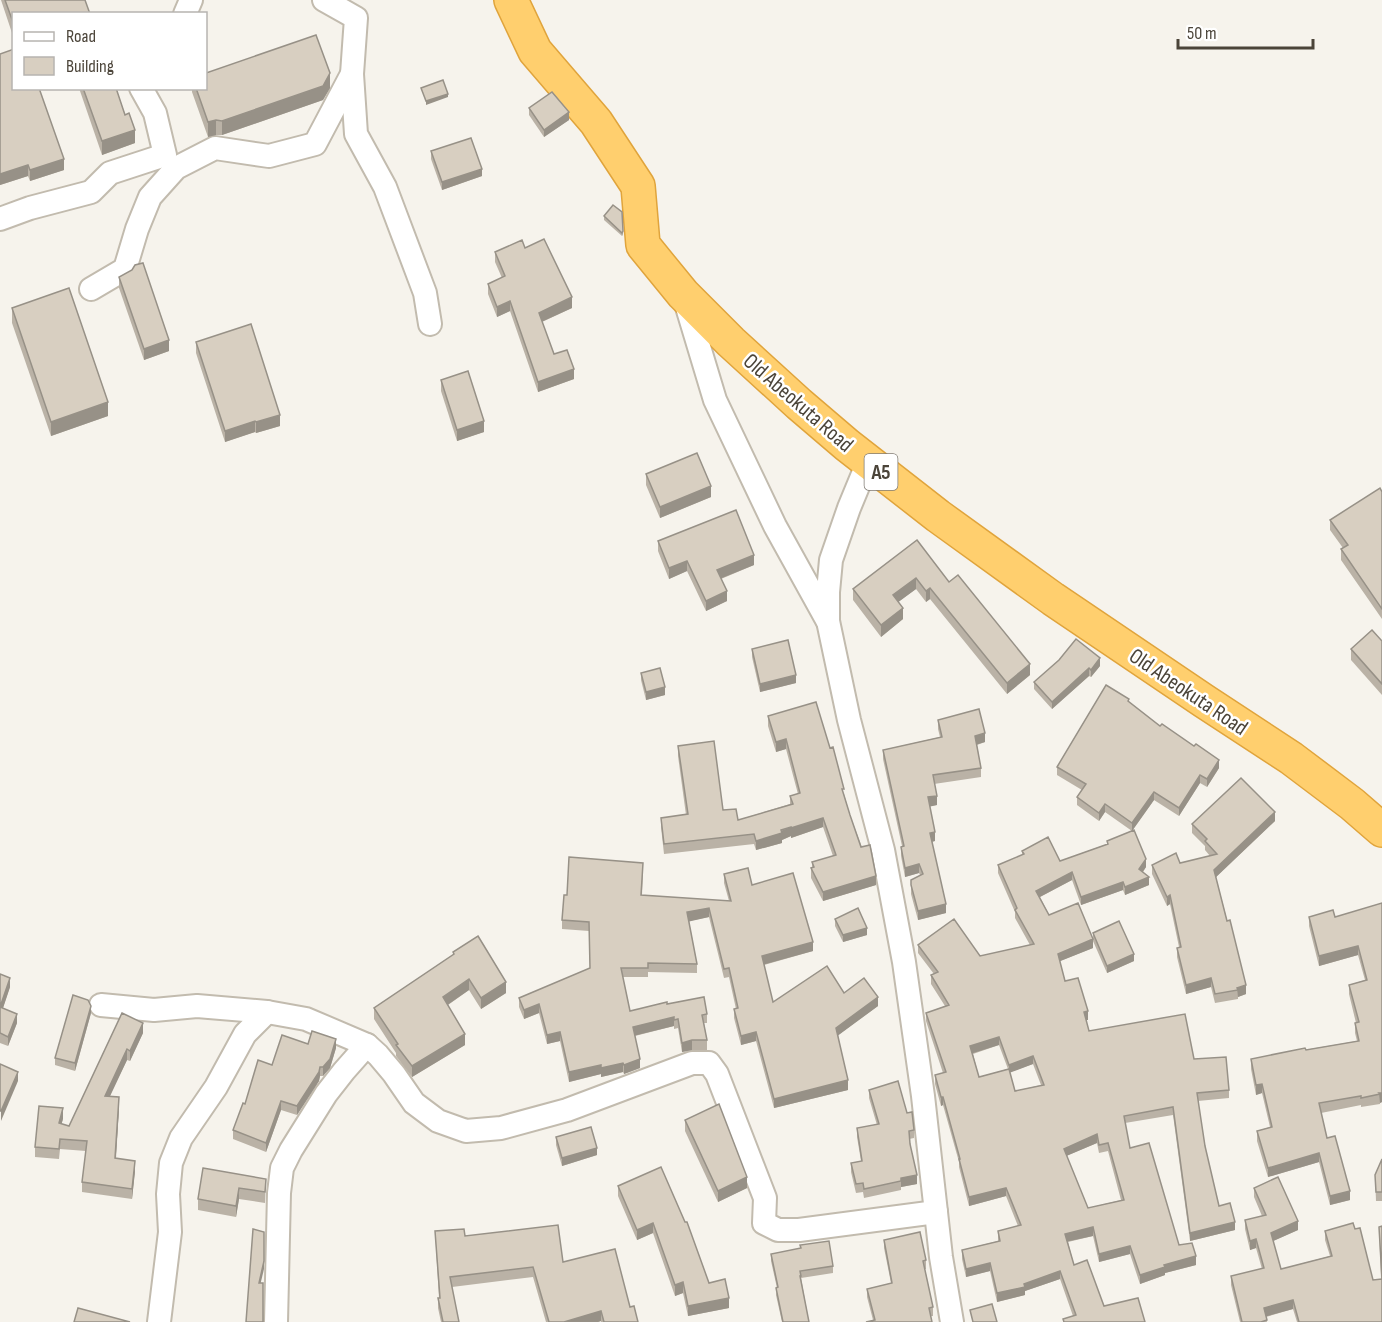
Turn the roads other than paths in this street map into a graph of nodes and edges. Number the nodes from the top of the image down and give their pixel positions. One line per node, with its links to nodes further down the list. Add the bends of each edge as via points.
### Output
1 (324, 0): 3 (street, via 356,18)
2 (511, 0): 7 (highway, Old Abeokuta Road / A5, via 535,51 596,122 638,186 643,244)
3 (352, 74): 6 (street, via 315,144 269,156 215,148 176,168 150,197 125,269); 8 (street, via 356,134 386,187 425,293)
4 (142, 90): 5 (street, via 154,113 165,155 110,172 91,192)
5 (0, 219)
6 (91, 289)
7 (683, 294): 9 (highway, Old Abeokuta Road / A5, via 799,404); 10 (street, via 715,400 775,526)
8 (430, 324)
9 (868, 462): 10 (street, via 831,560); 11 (highway, Old Abeokuta Road / A5, via 1053,599 1291,758)
10 (828, 621): 15 (street, via 883,850 904,962)
11 (1382, 830)
12 (100, 1005): 13 (street, via 154,1010 197,1006)
13 (267, 1012): 14 (street, via 306,1019); 16 (street, via 245,1034 216,1087 181,1137 171,1163 170,1232)
14 (367, 1045): 15 (street, via 414,1103 438,1121 466,1131 501,1128 567,1110 692,1064 709,1063 717,1074 765,1198 764,1223 778,1230 799,1230); 17 (street, via 326,1094 282,1168)
15 (936, 1212): 18 (street)
16 (159, 1322)
17 (276, 1322)
18 (952, 1322)

